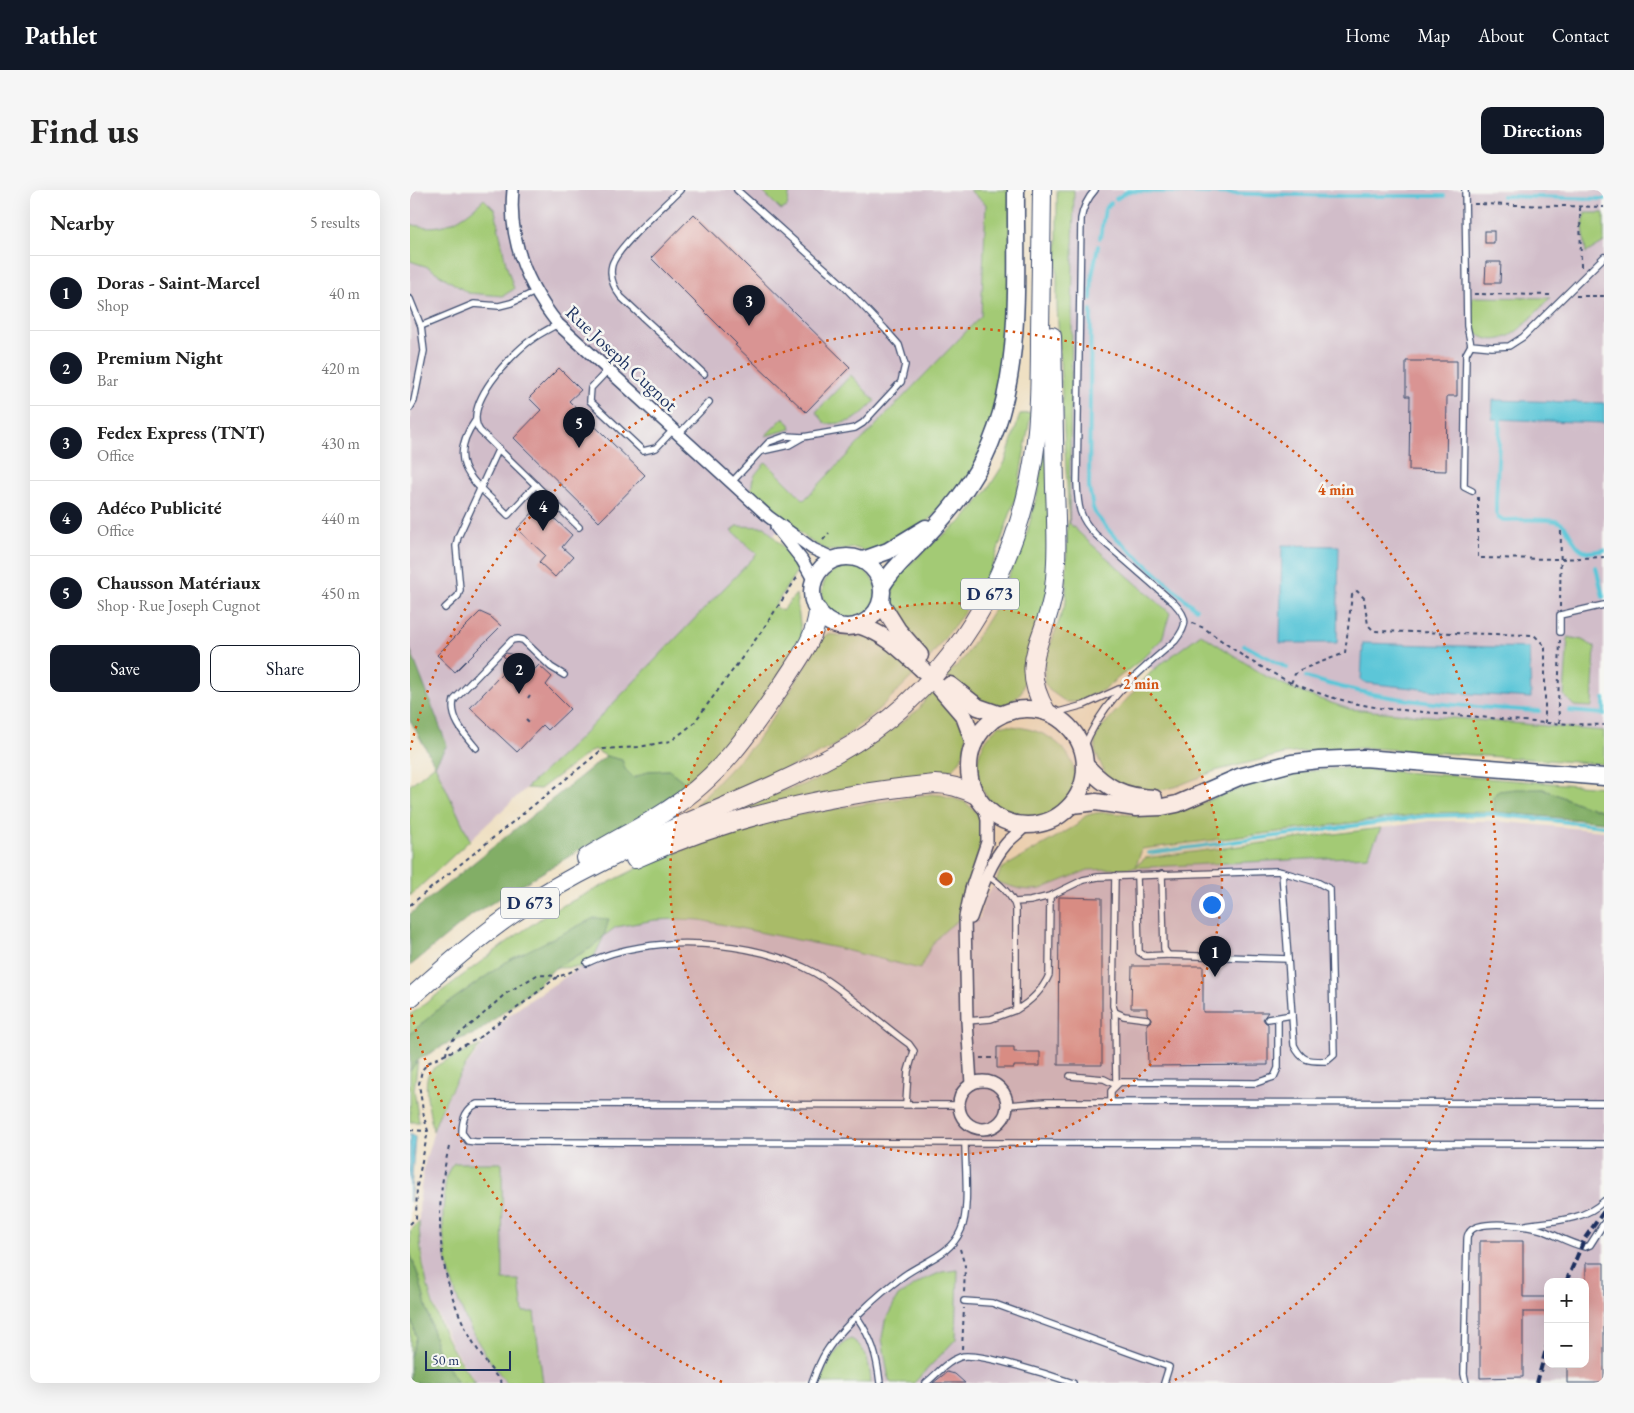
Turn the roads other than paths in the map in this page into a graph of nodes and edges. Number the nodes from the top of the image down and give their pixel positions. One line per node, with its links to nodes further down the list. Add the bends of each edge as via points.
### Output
1 (513, 190): 10 (street, Rue Joseph Cugnot, via 514,239)
2 (680, 190): 16 (lane, via 621,249 611,272 614,287 621,297)
3 (737, 190): 21 (lane, via 840,282 899,345 904,357 904,373 900,382 863,423 847,430)
4 (1016, 190): 29 (main road, via 1009,382 997,427 982,463 960,497)
5 (1042, 190): 60 (main road, D 673, via 1040,391 1030,478 1004,566 965,636 942,666 904,705 839,752 798,774 604,861)
6 (1046, 190): 43 (main road, via 1057,560 1052,602 1035,652 1032,675 1035,688)
7 (1095, 190): 42 (lane, via 1082,210 1077,484 1080,513 1096,535 1182,611 1185,621 1175,641)
8 (1465, 190): 14 (lane, via 1467,326)
9 (1604, 257): 14 (lane, via 1523,337 1509,346)
10 (535, 292): 12 (street, Rue Joseph Cugnot); 13 (lane, via 500,306 474,304)
11 (410, 299): 13 (lane)
12 (558, 324): 15 (street, Rue Joseph Cugnot); 19 (lane, via 530,340 505,364 483,395)
13 (422, 326): 18 (lane, via 424,351)
14 (1471, 345): 27 (lane, via 1466,354 1464,487)
15 (608, 370): 20 (street, Rue Joseph Cugnot); 20 (lane, via 591,388 590,401 643,451 656,448)
16 (704, 374)
17 (709, 402): 20 (lane)
18 (410, 408)
19 (475, 421): 22 (lane, via 480,431); 26 (lane, via 462,451 465,470)
20 (676, 432): 24 (street, Rue Joseph Cugnot)
21 (803, 437): 23 (lane, via 789,445); 23 (lane, via 776,438)
22 (499, 448): 25 (lane); 26 (lane)
23 (762, 450): 24 (lane)
24 (731, 483): 28 (street, Rue Joseph Cugnot)
25 (536, 485): 26 (lane, via 508,515); 30 (lane)
26 (480, 486): 37 (lane, via 456,546 460,590)
27 (1472, 491)
28 (769, 517): 31 (street, Rue Joseph Cugnot, via 813,549); 33 (street, Rue Joseph Cugnot)
29 (941, 518): 32 (main road, via 888,551); 34 (main road)
30 (579, 528)
31 (835, 559): 32 (main road); 33 (main road, via 818,572)
32 (863, 560): 34 (main road, via 875,571)
33 (814, 581): 38 (main road, via 812,592)
34 (882, 586): 35 (main road)
35 (881, 603): 39 (main road, via 872,616); 39 (main road, via 925,667 889,639)
36 (1604, 605): 40 (lane, via 1560,615)
37 (445, 608)
38 (818, 611): 39 (main road, via 840,626); 60 (main road, via 814,632 802,655 750,732 715,773 668,810 587,857)
39 (858, 625)
40 (1560, 632)
41 (564, 676): 46 (lane, via 523,640 512,640 454,700 452,706 465,735)
42 (1121, 688): 43 (lane, via 1084,705); 47 (lane, via 1097,720)
43 (1049, 713): 44 (main road, via 1023,709); 47 (main road, via 1071,728)
44 (1001, 715): 45 (main road, via 985,727); 45 (main road, via 978,708 942,684 964,716)
45 (974, 743): 50 (main road, via 969,769)
46 (476, 748)
47 (1085, 758): 49 (main road, via 1106,785 1128,795 1155,798); 51 (main road, via 1083,786)
48 (1604, 777): 49 (main road, via 1338,759 1270,768)
49 (1194, 795): 51 (main road, via 1162,807 1136,808 1096,802)
50 (980, 801): 52 (main road, via 1003,820); 61 (street, via 987,820 987,842 965,917); 62 (main road, via 966,789 947,784 818,801 769,812 671,844 615,868)
51 (1072, 804): 52 (main road, via 1052,820)
52 (1026, 825): 56 (street, via 1005,845)
53 (1282, 872): 54 (lane); 64 (lane); 69 (lane, via 1330,889 1334,1055 1327,1061 1310,1061 1299,1055 1294,1045)
54 (1162, 874): 55 (lane); 63 (lane, via 1164,949)
55 (1137, 875): 57 (lane); 63 (lane, via 1139,952 1145,956)
56 (987, 876): 59 (lane); 61 (street)
57 (1115, 876): 58 (lane, via 1083,880); 68 (lane)
58 (1050, 896): 59 (lane); 67 (lane, via 1049,975 1045,985)
59 (1015, 902): 67 (lane)
60 (510, 915): 62 (main road, D 673)
61 (966, 934): 73 (street)
62 (461, 954): 66 (main road, D 673)
63 (1168, 955): 64 (lane)
64 (1288, 959): 69 (lane)
65 (587, 964): 79 (lane, via 612,954 676,944 705,944 737,947 813,972 836,986 914,1051 908,1071)
66 (410, 998)
67 (1016, 1010): 73 (lane, via 991,1019)
68 (1115, 1012): 70 (lane); 76 (lane)
69 (1292, 1015): 72 (lane)
70 (1147, 1019)
71 (1268, 1019): 72 (lane)
72 (1278, 1019): 76 (lane, via 1278,1068 1274,1077 1256,1083 1120,1082)
73 (967, 1021): 75 (street)
74 (1070, 1076): 76 (lane, via 1104,1079)
75 (971, 1084): 80 (street, via 962,1093); 81 (street, via 983,1081 996,1084)
76 (1116, 1085): 77 (lane, via 1111,1091)
77 (1111, 1102): 78 (lane); 81 (lane)
78 (1604, 1103)
79 (906, 1104): 80 (lane); 82 (lane, via 477,1104 468,1110 462,1134 476,1142)
80 (959, 1105): 81 (street, via 962,1117 971,1126 983,1129 996,1126)
81 (1008, 1105)
82 (965, 1143): 83 (lane); 88 (lane, via 965,1215 955,1242 943,1254 902,1276)
83 (1604, 1144)
84 (1604, 1201): 86 (lane, via 1589,1212 1570,1218)
85 (1604, 1223): 86 (lane, via 1590,1245 1585,1247)
86 (1522, 1226): 94 (lane, via 1485,1225 1468,1233)
87 (964, 1301): 93 (lane, via 992,1303 1169,1367)
88 (857, 1316): 89 (lane, via 826,1352); 90 (lane, via 875,1351)
89 (812, 1383)
90 (880, 1383)
91 (926, 1383): 92 (lane, via 948,1363 962,1356 974,1356)
92 (1072, 1383)
93 (1164, 1383)
94 (1466, 1383)

